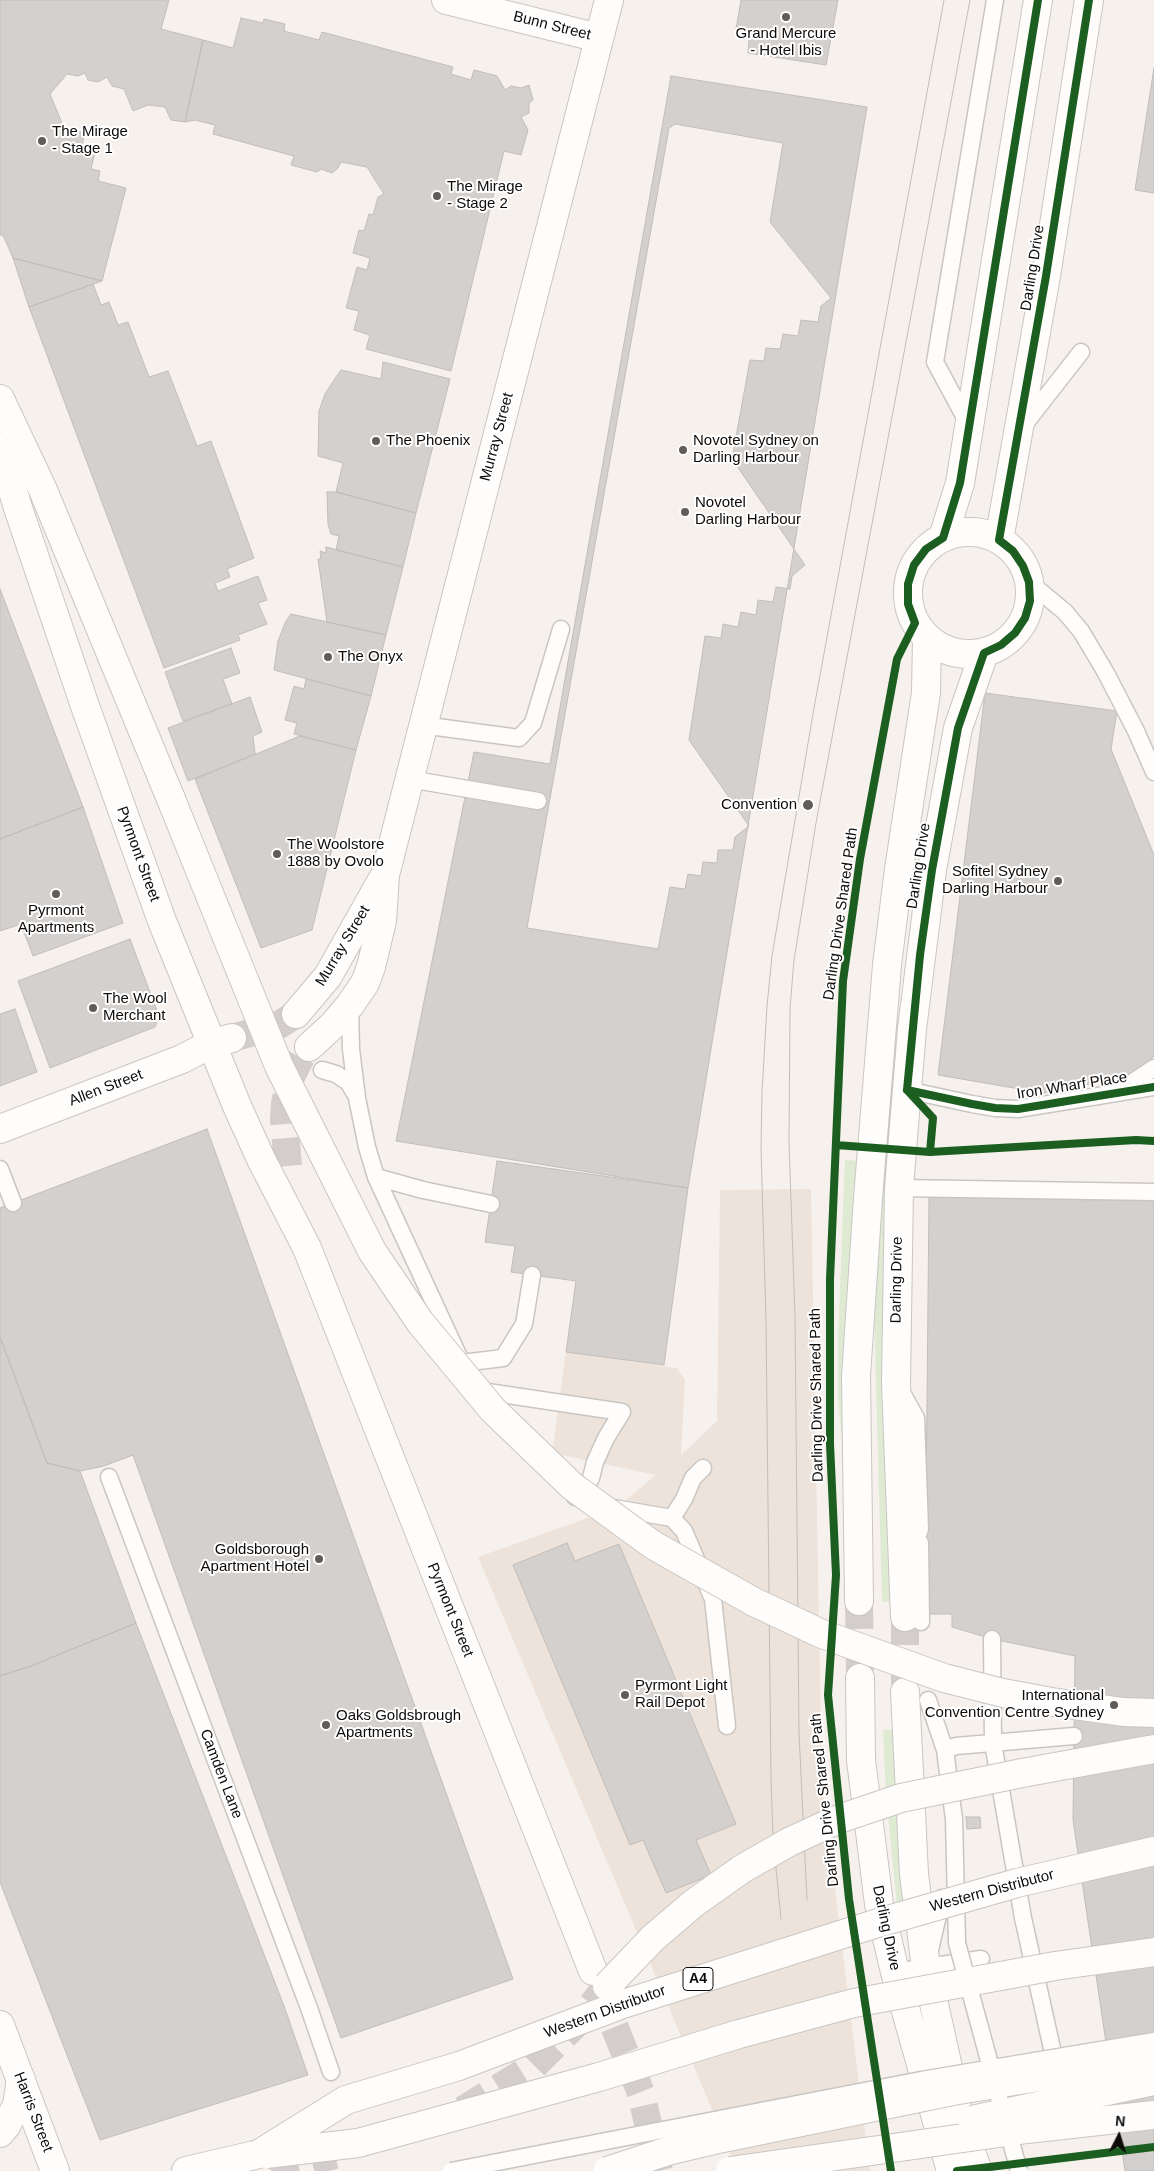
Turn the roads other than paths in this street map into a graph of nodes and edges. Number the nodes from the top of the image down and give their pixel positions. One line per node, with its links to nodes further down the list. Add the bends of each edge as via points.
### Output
1 (446, 0): 6 (main road, Bunn Street)
2 (609, 0): 6 (main road, Murray Street)
3 (996, 0): 9 (lane, via 936,362)
4 (1038, 0): 9 (main road)
5 (1089, 0): 10 (main road, Darling Drive)
6 (599, 38): 18 (main road, Murray Street)
7 (1081, 352): 10 (lane)
8 (0, 399): 58 (main road, bridge, via 43,490 279,1066 372,1251 420,1322 493,1410 572,1486 653,1545 754,1602 822,1634 944,1678 1003,1693)
9 (969, 425): 12 (main road, via 960,483)
10 (1018, 434): 13 (main road, Darling Drive)
11 (0, 448): 26 (main road, Pyrmont Street, via 85,706 162,921)
12 (943, 538): 13 (main road, via 961,532); 16 (main road, via 926,549 914,565 908,584 908,604 915,623)
13 (999, 540): 14 (main road, via 1013,551)
14 (1029, 582): 17 (main road, via 1030,601 1025,618 1001,645); 19 (lane, via 1081,630 1136,731)
15 (561, 630): 18 (lane, via 534,723 520,738)
16 (927, 639): 17 (main road, via 944,650 964,655); 53 (main road, Darling Drive, via 926,693 899,869 886,982 868,1198 856,1376)
17 (984, 652): 31 (main road, Darling Drive, via 958,728 932,870)
18 (422, 725): 20 (main road, Murray Street)
19 (1154, 772)
20 (409, 780): 21 (lane); 22 (main road, Murray Street)
21 (538, 801)
22 (385, 875): 23 (main road, Murray Street); 24 (main road, Murray Street, via 382,921 371,967)
23 (328, 976): 24 (main road); 25 (main road, Murray Street)
24 (350, 1005): 27 (main road, Murray Street); 33 (lane, via 351,1050)
25 (296, 1014)
26 (222, 1041): 34 (main road, Allen Street); 42 (main road, Pyrmont Street, via 261,1159)
27 (309, 1047)
28 (1154, 1068): 32 (lane)
29 (322, 1070): 33 (lane, via 348,1082)
30 (1154, 1087): 32 (lane, Iron Wharf Place)
31 (907, 1090): 32 (lane, Iron Wharf Place, via 980,1106 1018,1109); 38 (main road, Darling Drive)
32 (1117, 1092)
33 (359, 1105): 37 (lane)
34 (0, 1129)
35 (288, 1166): 42 (main road, Pyrmont Street)
36 (0, 1169): 40 (lane)
37 (376, 1177): 41 (lane); 44 (lane)
38 (899, 1188): 39 (lane); 45 (main road, Darling Drive)
39 (1154, 1192)
40 (13, 1203)
41 (491, 1204)
42 (307, 1248): 62 (main road, Pyrmont Street, bridge, via 600,1979 694,1903 742,1869 788,1842 839,1819 901,1798)
43 (532, 1275): 44 (lane, via 524,1324 503,1358)
44 (462, 1363): 46 (lane)
45 (896, 1383): 51 (lane, via 916,1418); 52 (main road, Darling Drive)
46 (481, 1391): 49 (lane, via 515,1440); 49 (lane, via 622,1412 606,1438 591,1478)
47 (703, 1468): 50 (lane, via 693,1478)
48 (109, 1477): 73 (lane, Camden Lane)
49 (573, 1499): 50 (lane)
50 (672, 1518): 59 (lane, via 684,1531 713,1600)
51 (920, 1529): 52 (lane); 54 (lane)
52 (904, 1579): 54 (main road, Darling Drive)
53 (859, 1601)
54 (913, 1620)
55 (992, 1639): 61 (lane)
56 (860, 1678): 69 (main road, Darling Drive, via 861,1760 879,1904)
57 (917, 1696): 63 (lane); 68 (main road, Darling Drive, via 914,1874)
58 (1154, 1713)
59 (727, 1726)
60 (1074, 1736): 61 (lane)
61 (993, 1743): 63 (lane); 76 (lane, via 1023,1918 1063,2094 1089,2102)
62 (1154, 1749)
63 (945, 1750): 64 (lane)
64 (954, 1845): 68 (lane); 80 (lane, bridge, via 957,1943)
65 (1154, 1851): 79 (main road, Western Distributor / A4, bridge, via 1017,1883 881,1922 623,2004 459,2066 346,2100)
66 (1154, 1952): 79 (main road, bridge, via 1055,1966 854,2003 358,2143)
67 (981, 1959): 68 (lane)
68 (926, 1968): 69 (lane); 88 (main road, Darling Drive, via 961,2126)
69 (895, 1972): 87 (main road, Darling Drive)
70 (0, 2026): 74 (main road, Harris Street)
71 (1154, 2041): 83 (lane, bridge, via 921,2080)
72 (1154, 2058): 84 (main road, bridge, via 953,2090 732,2136 668,2151)
73 (331, 2072)
74 (21, 2080): 78 (main road, via 17,2105); 81 (main road, Harris Street)
75 (1154, 2081): 86 (main road, bridge)
76 (1115, 2098)
77 (1154, 2115): 85 (main road, bridge, via 1027,2129)
78 (0, 2133)
79 (259, 2154): 82 (main road, Western Distributor / A4)
80 (1021, 2170)
81 (55, 2171)
82 (186, 2171)
83 (452, 2171)
84 (607, 2171)
85 (730, 2171)
86 (738, 2171)
87 (951, 2171)
88 (978, 2171)

